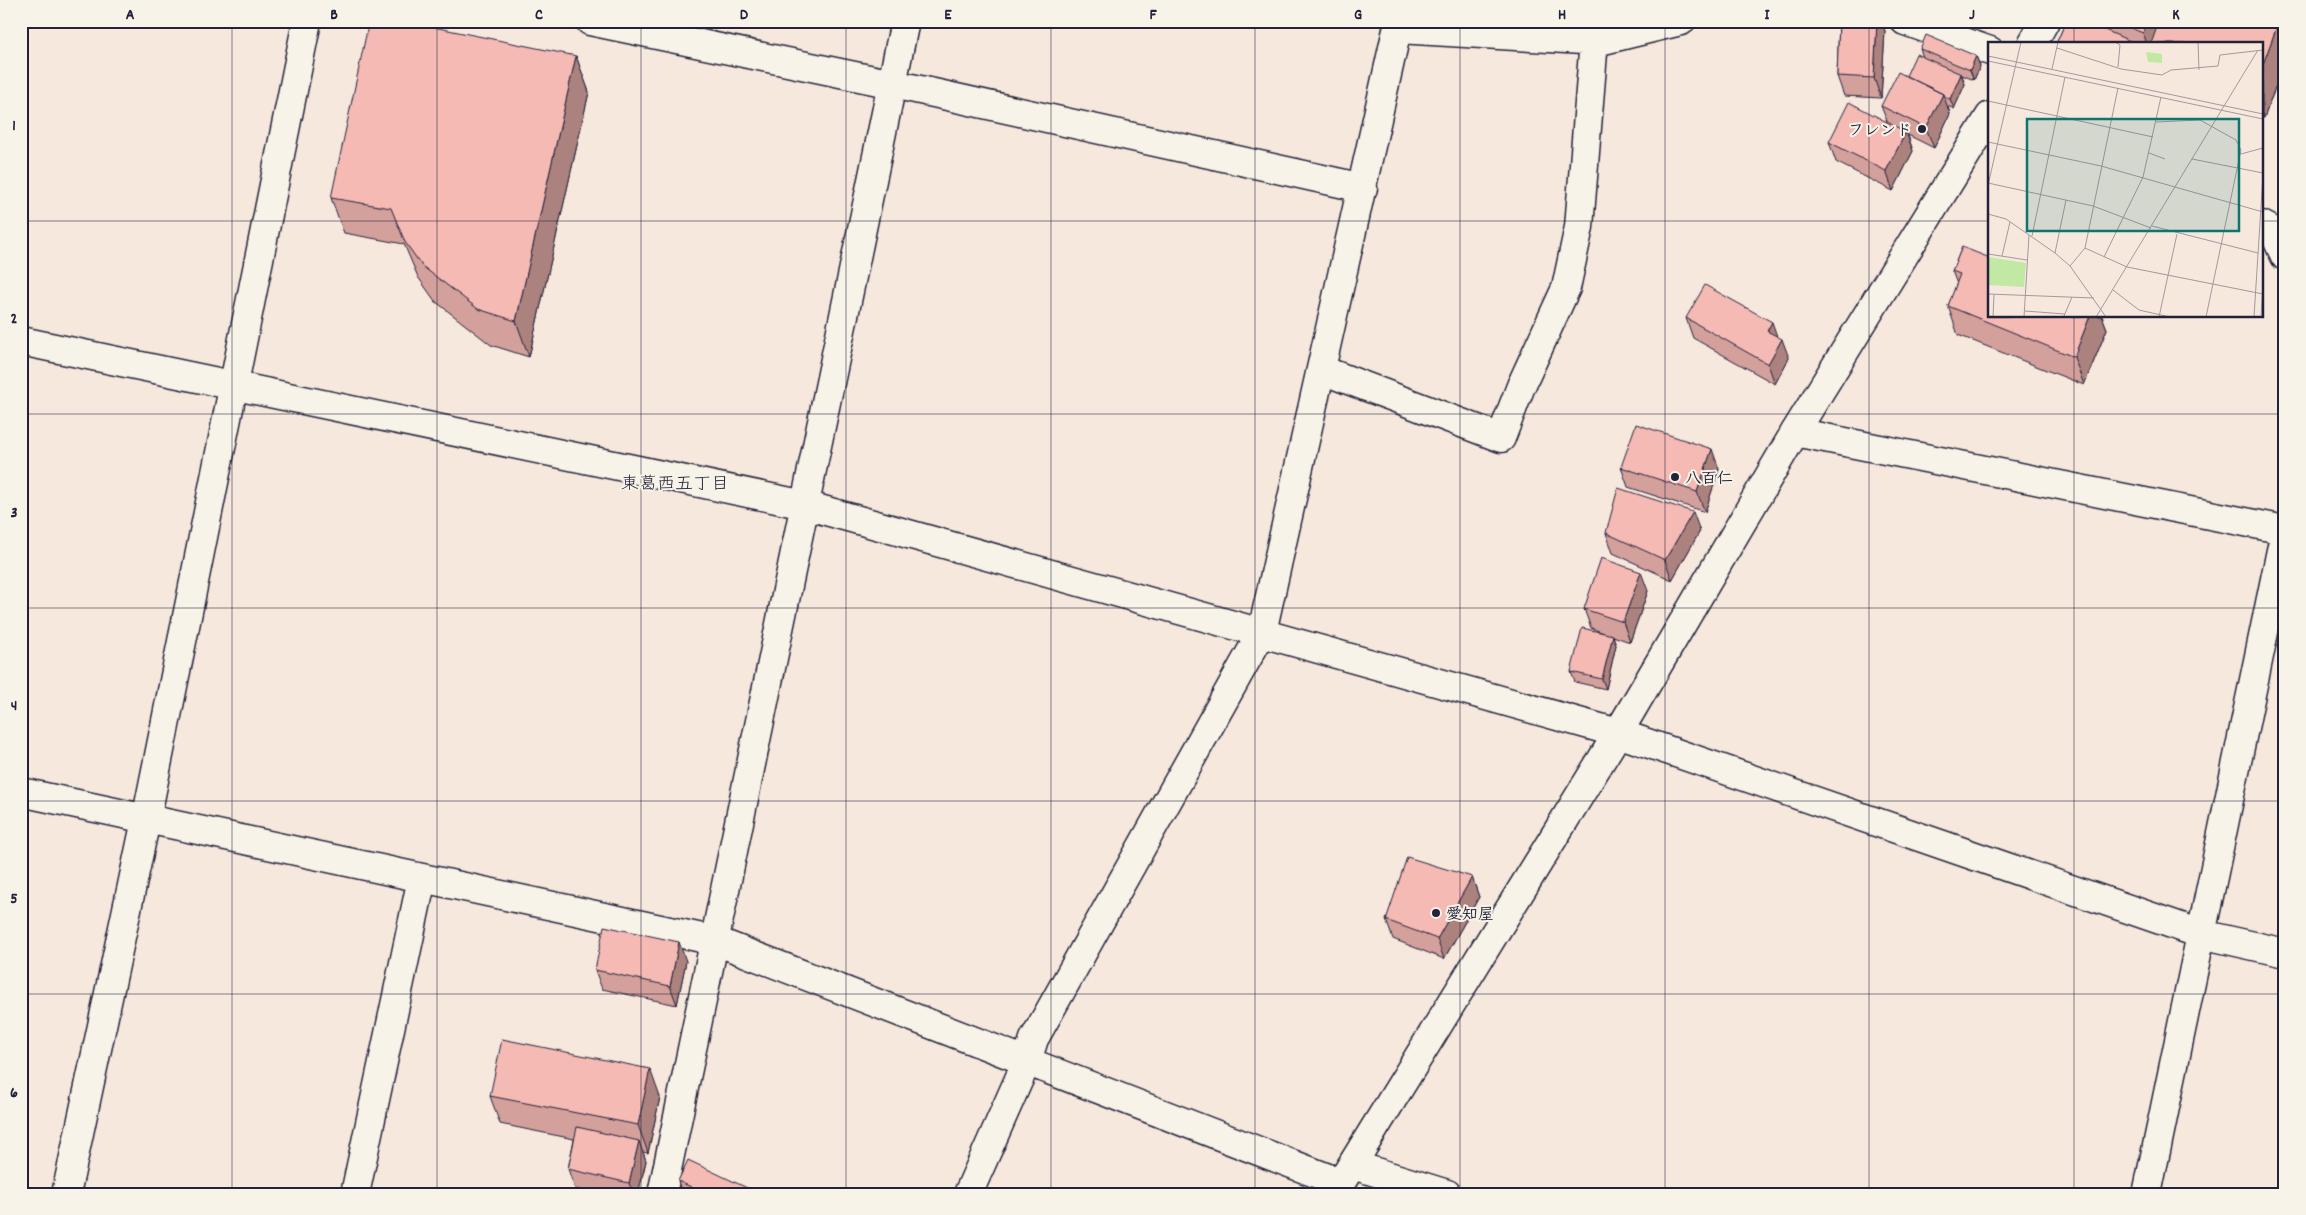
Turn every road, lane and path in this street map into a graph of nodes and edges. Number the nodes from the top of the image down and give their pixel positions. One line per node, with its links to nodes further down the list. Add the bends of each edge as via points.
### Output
1 (306, 21): 18 (street)
2 (590, 21): 11 (street)
3 (905, 21): 11 (street)
4 (1682, 21): 8 (street)
5 (1905, 21): 10 (street)
6 (2045, 21): 9 (street)
7 (1398, 25): 8 (street); 13 (street)
8 (1594, 40): 17 (street, via 1579,227 1566,288 1501,438)
9 (2033, 42)
10 (1988, 50)
11 (893, 84): 13 (street); 20 (street)
12 (1988, 119): 19 (street)
13 (1363, 188): 17 (street)
14 (2264, 226): 15 (street, via 2272,231)
15 (2285, 256)
16 (21, 340): 18 (street)
17 (1322, 370): 22 (street)
18 (232, 385): 20 (street); 25 (street)
19 (1795, 432): 21 (street); 23 (street)
20 (805, 505): 22 (street); 28 (street)
21 (2285, 530): 27 (street)
22 (1262, 632): 23 (street); 30 (street, via 1034,1039)
23 (1618, 733): 27 (street); 31 (street)
24 (21, 792): 25 (street)
25 (146, 820): 26 (street); 32 (street)
26 (422, 878): 28 (street); 33 (street)
27 (2202, 934): 29 (street); 37 (street)
28 (716, 941): 30 (street); 34 (street)
29 (2285, 953)
30 (1026, 1061): 31 (street); 35 (street)
31 (1342, 1181): 36 (street)
32 (66, 1194)
33 (355, 1194)
34 (662, 1194)
35 (968, 1194)
36 (1447, 1194)
37 (2147, 1194)

